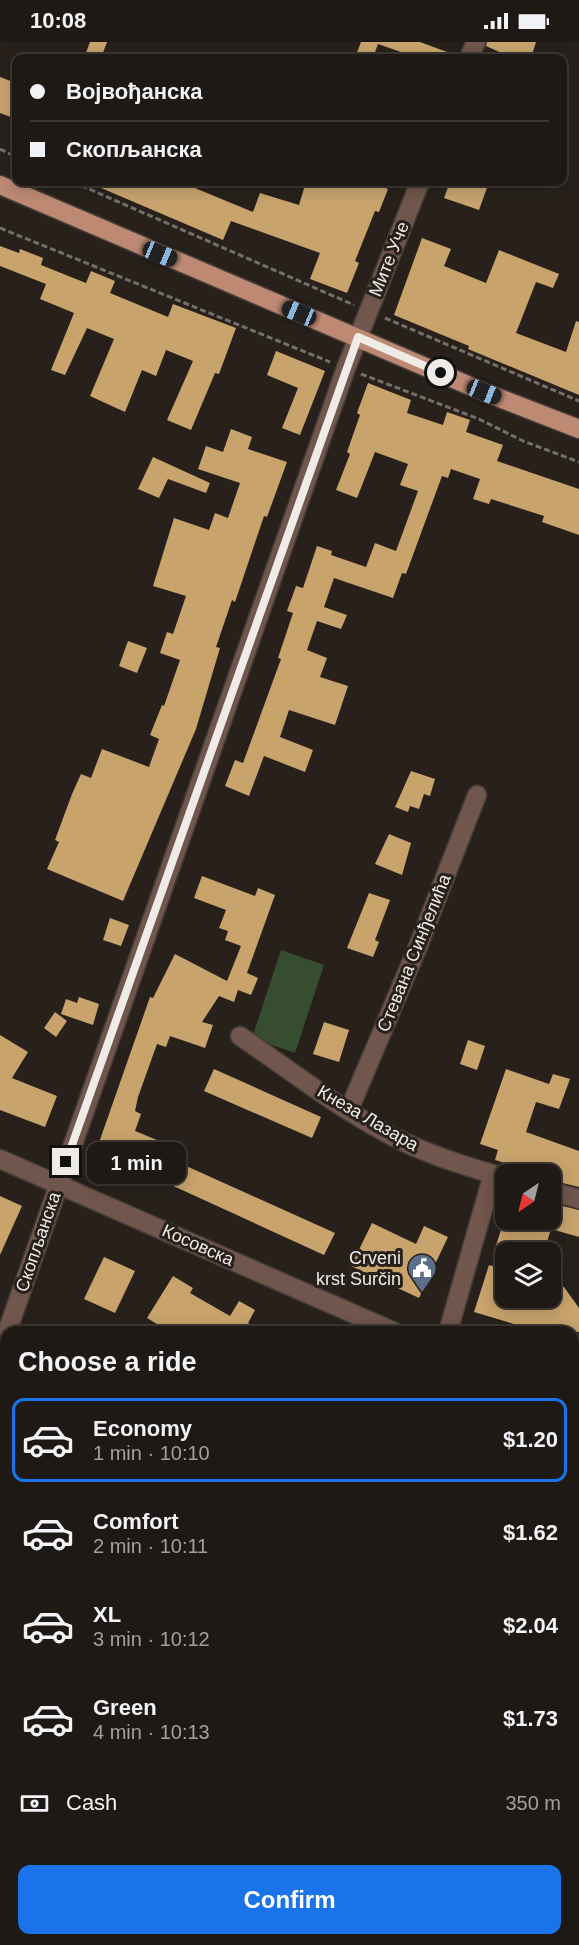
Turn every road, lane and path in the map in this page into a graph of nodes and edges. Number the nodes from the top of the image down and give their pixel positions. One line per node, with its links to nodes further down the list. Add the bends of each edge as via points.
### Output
1 (0, 185): 6 (main road)
2 (82, 186): 5 (path)
3 (418, 186): 5 (street, Мите Уче)
4 (0, 228): 7 (path)
5 (368, 311): 6 (street, Мите Уче); 8 (path)
6 (358, 337): 7 (street, Скопљанска); 9 (main road)
7 (346, 368): 10 (path); 16 (street, Скопљанска)
8 (579, 401)
9 (579, 429)
10 (579, 462)
11 (477, 795): 13 (street, Стевана Синђелића)
12 (240, 1036): 13 (street, Кнеза Лазара)
13 (349, 1110): 15 (street, Кнеза Лазара, via 406,1143)
14 (0, 1159): 16 (street, Косовска)
15 (495, 1175)
16 (58, 1185): 20 (street, Скопљанска); 21 (street, Косовска)
17 (495, 1188): 22 (street)
18 (561, 1194): 19 (street)
19 (579, 1199)
20 (8, 1326)
21 (381, 1326)
22 (450, 1326)

